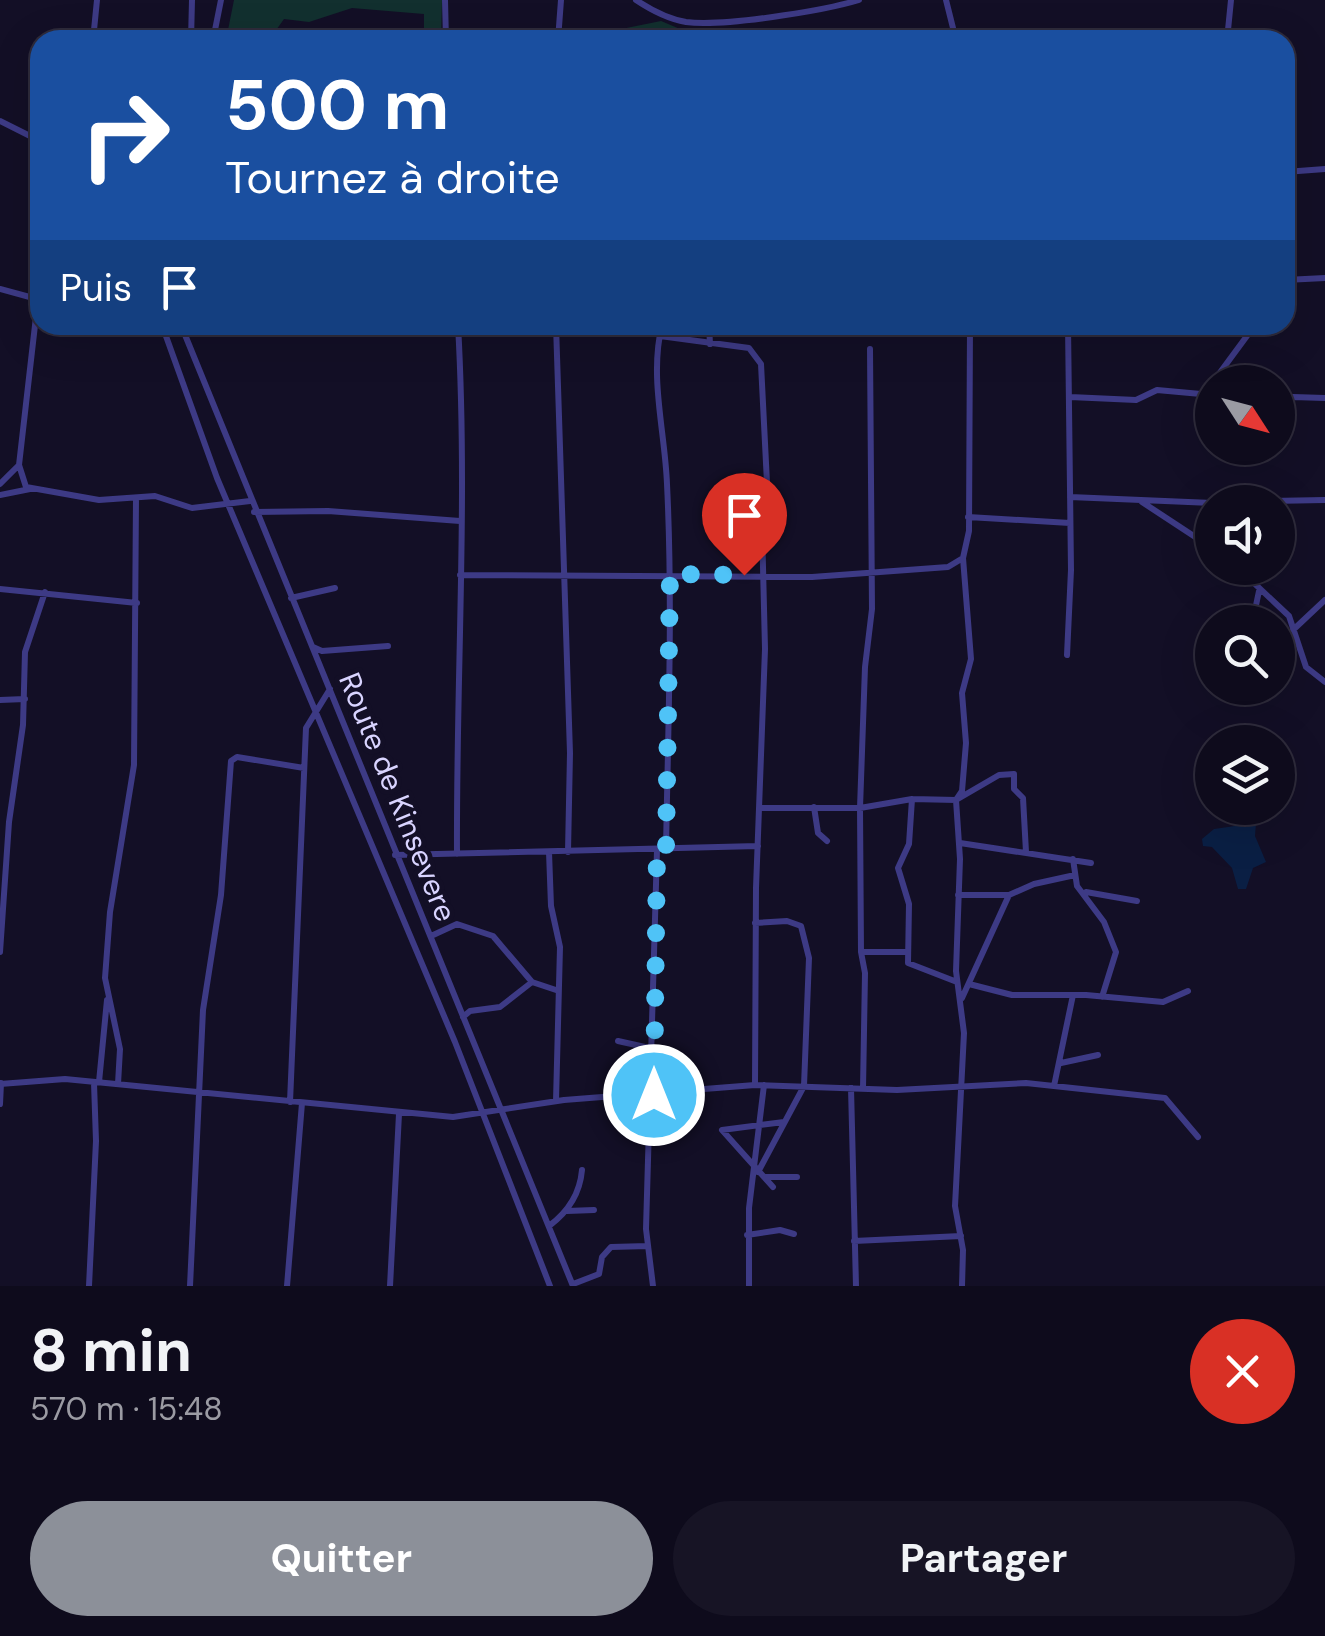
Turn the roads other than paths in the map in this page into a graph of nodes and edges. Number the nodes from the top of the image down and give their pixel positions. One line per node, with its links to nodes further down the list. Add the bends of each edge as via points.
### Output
1 (98, 0): 10 (street)
2 (192, 0): 11 (street)
3 (221, 0): 12 (street)
4 (446, 0): 13 (street)
5 (561, 0): 14 (street)
6 (636, 0): 7 (street, via 693,22 804,13)
7 (859, 0)
8 (946, 0): 15 (street)
9 (1231, 0): 16 (street)
10 (94, 30)
11 (192, 30)
12 (215, 30)
13 (446, 30)
14 (559, 30)
15 (954, 30)
16 (1228, 30)
17 (0, 121): 18 (street)
18 (30, 135)
19 (1325, 169): 20 (street)
20 (1295, 171)
21 (1325, 278): 22 (street)
22 (1295, 280)
23 (0, 289): 24 (street)
24 (30, 297)
25 (35, 335): 42 (street)
26 (165, 335): 53 (street)
27 (185, 335): 49 (street, Route de Kinsevere)
28 (459, 335): 56 (street)
29 (556, 335): 64 (street)
30 (710, 335): 35 (street)
31 (970, 335): 55 (street)
32 (1068, 335): 40 (street)
33 (1248, 335): 37 (street)
34 (660, 336): 35 (street); 61 (street)
35 (710, 344): 63 (street, via 753,350 761,364)
36 (870, 349): 60 (street)
37 (1226, 365)
38 (1195, 394): 40 (street)
39 (1295, 396): 41 (street)
40 (1070, 397): 46 (street)
41 (1325, 398)
42 (19, 465): 43 (street); 44 (street)
43 (0, 484)
44 (31, 489): 45 (street); 47 (street, via 99,500)
45 (0, 496)
46 (1070, 497): 51 (street); 57 (street)
47 (136, 498): 53 (street, via 155,496 192,508); 72 (street)
48 (1325, 500): 50 (street)
49 (250, 501): 53 (street); 54 (street, Route de Kinsevere)
50 (1295, 501)
51 (1142, 502): 52 (street); 58 (street)
52 (1195, 502)
53 (230, 505): 84 (street)
54 (254, 512): 56 (street); 70 (street, Route de Kinsevere)
55 (968, 516): 57 (street); 59 (street)
56 (460, 521): 62 (street)
57 (1070, 523): 79 (street)
58 (1195, 537)
59 (963, 558): 60 (street, via 931,572); 87 (street, via 971,659 962,694 966,743)
60 (870, 573): 63 (street); 90 (street)
61 (670, 574): 63 (street); 64 (street); 94 (street)
62 (460, 575): 64 (street); 98 (street)
63 (766, 575): 89 (street)
64 (562, 576): 96 (street)
65 (1254, 585): 68 (street)
66 (335, 588): 70 (street)
67 (0, 589): 69 (street)
68 (1259, 590): 73 (street); 74 (street)
69 (44, 592): 72 (street); 82 (street, via 25,652)
70 (292, 598): 77 (street, Route de Kinsevere)
71 (1325, 600): 75 (street)
72 (137, 603): 121 (street, via 134,764 110,912)
73 (1256, 605)
74 (1277, 605)
75 (1295, 628)
76 (1295, 636): 80 (street, via 1306,667)
77 (312, 646): 78 (street, via 322,652); 81 (street, Route de Kinsevere)
78 (388, 646)
79 (1067, 655)
80 (1325, 682)
81 (330, 689): 84 (street); 99 (street, Route de Kinsevere)
82 (24, 699): 83 (street); 108 (street)
83 (0, 700)
84 (313, 711): 85 (street); 143 (street, via 456,1042)
85 (304, 768): 136 (street, via 231,761); 139 (street)
86 (912, 799): 87 (street); 90 (street); 112 (street, via 908,844 898,868 909,904)
87 (956, 800): 92 (street); 97 (street, via 998,775 1014,774 1014,789 1023,798)
88 (814, 807): 89 (street); 90 (street); 91 (street, via 818,833)
89 (761, 808): 93 (street)
90 (860, 808): 111 (street)
91 (827, 841)
92 (960, 843): 97 (street); 104 (street)
93 (759, 846): 94 (street); 107 (street)
94 (661, 850): 96 (street); 124 (street)
95 (549, 852): 96 (street); 98 (street); 116 (street, via 560,947)
96 (568, 852)
97 (1026, 852): 100 (street)
98 (458, 854): 99 (street)
99 (395, 855): 109 (street, Route de Kinsevere)
100 (1073, 859): 101 (street); 102 (street)
101 (1091, 863)
102 (1075, 876): 103 (street); 105 (street)
103 (1084, 891): 106 (street); 119 (street, via 1116,952)
104 (958, 895): 105 (street); 114 (street)
105 (1009, 895): 115 (street)
106 (1137, 900)
107 (756, 923): 130 (street); 131 (street, via 787,921 805,931)
108 (2, 936): 110 (street)
109 (431, 936): 113 (street, via 457,924 489,933); 122 (street, Route de Kinsevere)
110 (0, 952)
111 (861, 952): 112 (street); 135 (street)
112 (908, 952): 114 (street, via 910,966)
113 (532, 982): 116 (street); 122 (street, via 500,1007)
114 (957, 982): 120 (street)
115 (969, 984): 118 (street, via 1012,994); 120 (street)
116 (556, 990): 138 (street)
117 (1188, 991): 119 (street, via 1163,1002)
118 (1073, 995): 119 (street); 126 (street)
119 (1102, 997)
120 (962, 998): 132 (street)
121 (107, 999): 127 (street); 129 (street, via 120,1050)
122 (463, 1017): 142 (street, Route de Kinsevere)
123 (618, 1041): 124 (street)
124 (654, 1049): 137 (street)
125 (1098, 1055): 126 (street)
126 (1060, 1063): 133 (street)
127 (96, 1083): 128 (street); 129 (street); 161 (street)
128 (1, 1084): 141 (street)
129 (118, 1084): 136 (street)
130 (760, 1085): 131 (street); 137 (street); 146 (street)
131 (804, 1086): 134 (street); 145 (street)
132 (959, 1086): 133 (street); 135 (street); 157 (street, via 954,1206)
133 (1054, 1086): 147 (street, via 1165,1098)
134 (851, 1088): 135 (street); 158 (street)
135 (863, 1089)
136 (196, 1093): 139 (street); 162 (street)
137 (654, 1095): 138 (street); 159 (street)
138 (556, 1101): 142 (street)
139 (290, 1102): 140 (street)
140 (302, 1102): 144 (street); 163 (street)
141 (0, 1104)
142 (500, 1111): 143 (street); 154 (street, Route de Kinsevere)
143 (479, 1112): 144 (street); 165 (street)
144 (399, 1114): 164 (street)
145 (786, 1122): 146 (street); 149 (street)
146 (760, 1128): 149 (street); 149 (street, via 722,1130)
147 (1198, 1137)
148 (582, 1170): 153 (street)
149 (758, 1172): 150 (street); 151 (street); 156 (street)
150 (797, 1177)
151 (773, 1187)
152 (594, 1210): 153 (street)
153 (566, 1211): 154 (street)
154 (549, 1226): 160 (street, Route de Kinsevere)
155 (794, 1234): 156 (street)
156 (748, 1235): 167 (street)
157 (961, 1236): 158 (street); 169 (street)
158 (854, 1241): 168 (street)
159 (648, 1246): 160 (street, via 611,1248 599,1274); 166 (street)
160 (573, 1285)
161 (89, 1286)
162 (190, 1286)
163 (288, 1286)
164 (390, 1286)
165 (550, 1286)
166 (652, 1286)
167 (749, 1286)
168 (856, 1286)
169 (962, 1286)

